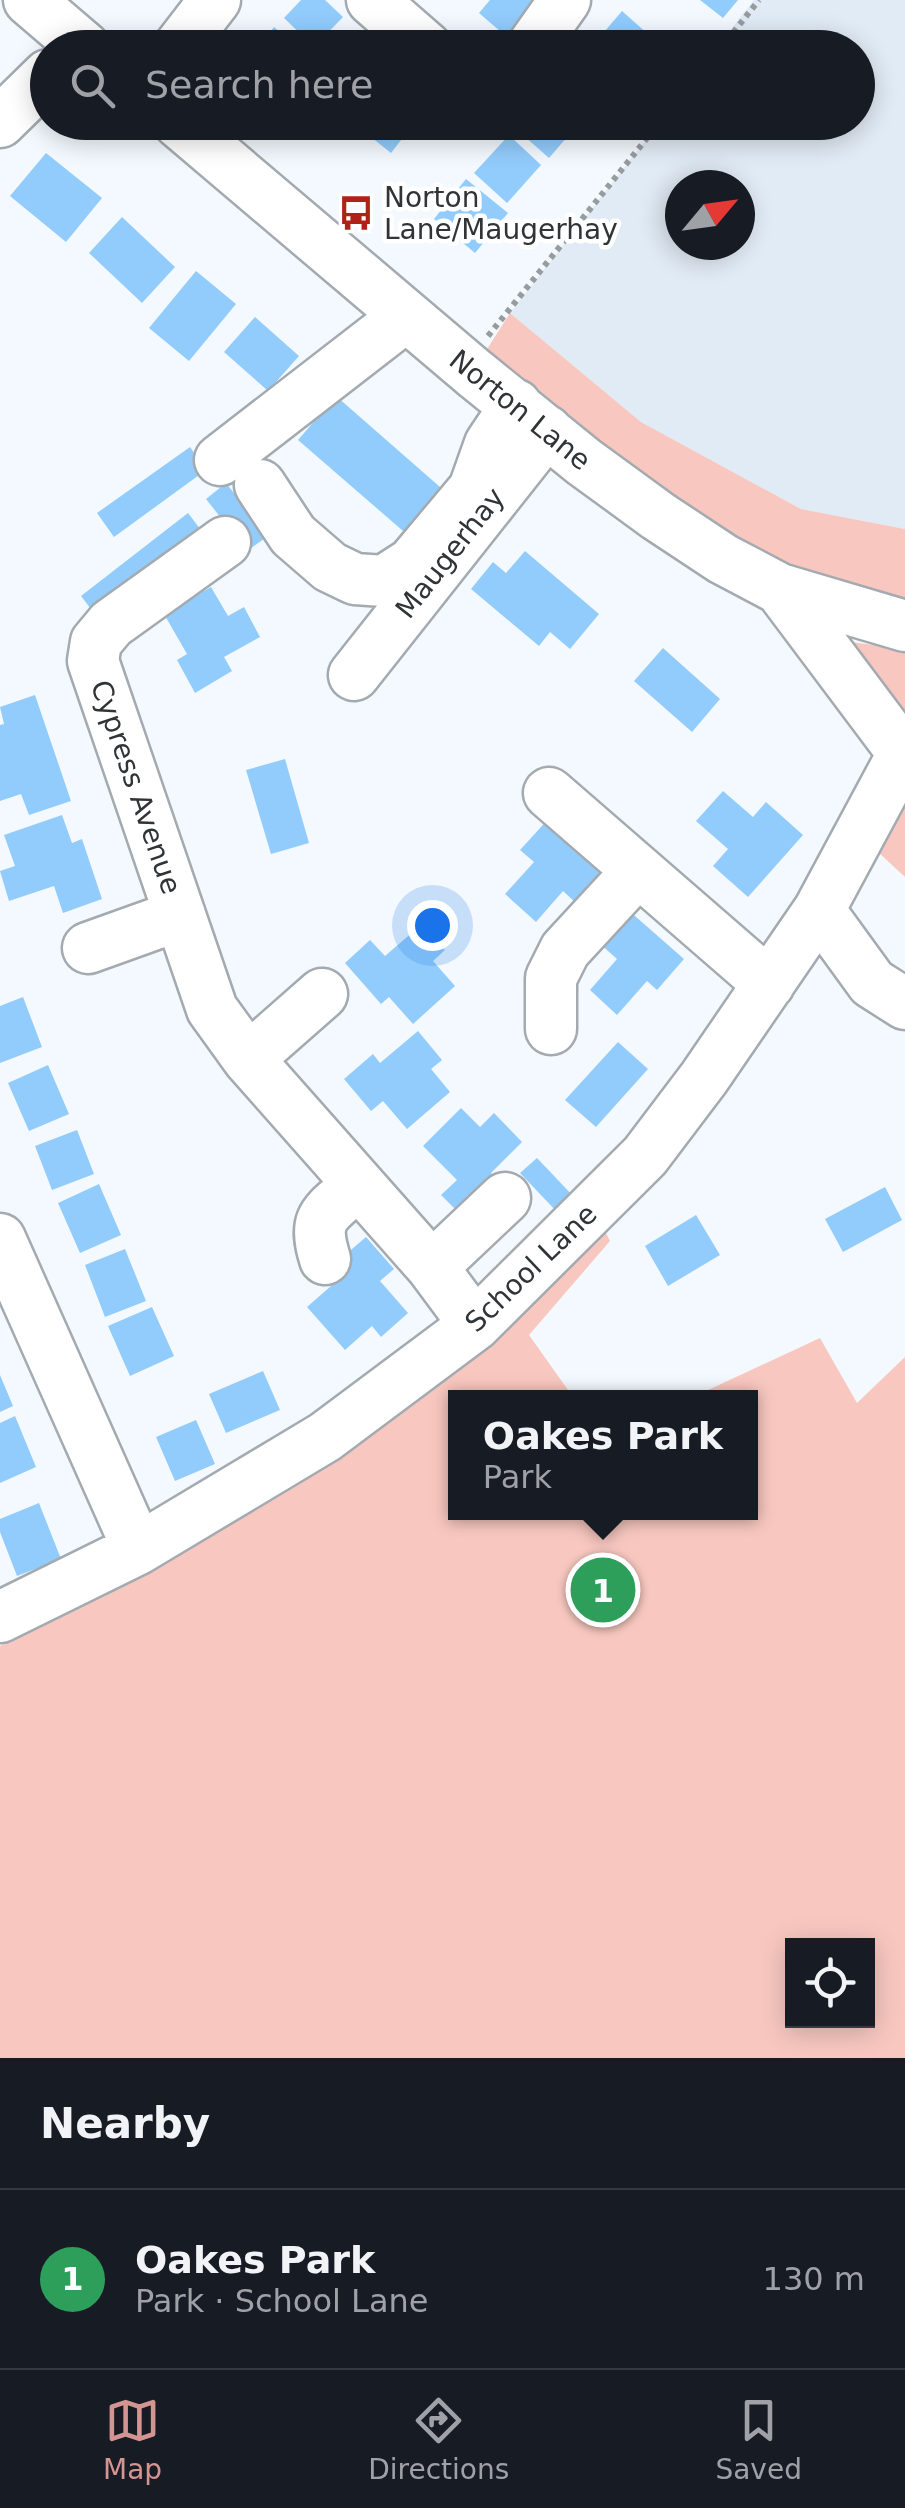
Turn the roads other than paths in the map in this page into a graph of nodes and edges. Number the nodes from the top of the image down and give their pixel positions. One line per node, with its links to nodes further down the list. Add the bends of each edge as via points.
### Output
1 (29, 0): 5 (street)
2 (215, 0): 6 (street)
3 (372, 0): 7 (street)
4 (565, 0): 8 (street)
5 (53, 30)
6 (192, 30)
7 (406, 30)
8 (544, 30)
9 (30, 93): 10 (street)
10 (0, 122)
11 (199, 140): 12 (street, Norton Lane)
12 (406, 316): 13 (street, Norton Lane); 13 (street, via 240,473 330,567 355,580 384,581 412,563 474,489 490,444)
13 (531, 418): 15 (street, Norton Lane, via 658,516); 17 (street, Maugerhay)
14 (225, 542): 22 (street, Cypress Avenue, via 111,624 96,642 93,661)
15 (780, 589): 16 (street, Norton Lane); 18 (street, School Lane)
16 (905, 626)
17 (354, 675)
18 (904, 752): 21 (street, School Lane)
19 (549, 792): 20 (street)
20 (638, 872): 24 (street); 27 (street, via 565,950 551,978)
21 (818, 910): 24 (street, School Lane); 26 (street, via 872,983)
22 (180, 916): 23 (street, Cypress Avenue); 28 (street, Cypress Avenue, via 212,1009)
23 (88, 948)
24 (769, 984): 34 (street, School Lane, via 645,1156)
25 (322, 994): 28 (street)
26 (905, 1004)
27 (551, 1028)
28 (248, 1059): 29 (street, Cypress Avenue)
29 (357, 1185): 32 (street, via 321,1219); 33 (street, Cypress Avenue)
30 (505, 1198): 33 (street)
31 (0, 1239): 35 (street)
32 (325, 1259)
33 (432, 1267): 34 (street, Cypress Avenue)
34 (476, 1325): 35 (street, School Lane, via 325,1438)
35 (138, 1549): 36 (street, School Lane)
36 (0, 1617)

